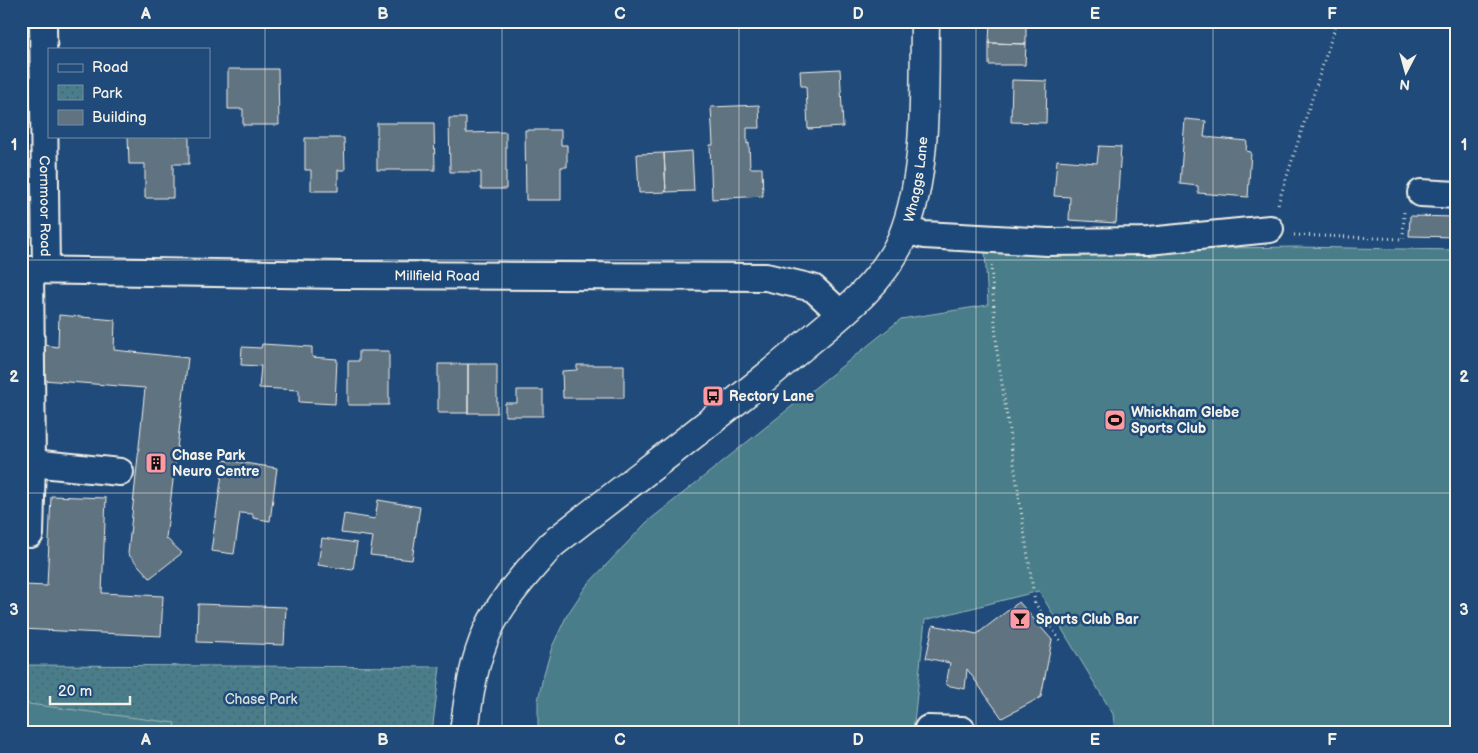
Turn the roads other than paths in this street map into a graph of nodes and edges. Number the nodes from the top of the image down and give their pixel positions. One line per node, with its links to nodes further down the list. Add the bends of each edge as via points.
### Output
1 (43, 21): 7 (street, Cornmoor Road)
2 (925, 21): 6 (main road, Whaggs Lane, via 921,160)
3 (1421, 193): 4 (street)
4 (1457, 195)
5 (1270, 229): 6 (street, via 1148,241 1048,242 924,235)
6 (905, 230): 8 (main road, Whaggs Lane, via 890,262 873,284)
7 (33, 270): 8 (street, Millfield Road, via 766,277 813,288); 9 (street, Cornmoor Road)
8 (841, 314): 14 (main road, via 766,377 551,545 532,566 498,611 483,640 474,668)
9 (32, 463): 10 (street); 11 (street, Cornmoor Road)
10 (120, 472)
11 (30, 534)
12 (962, 725): 13 (street)
13 (928, 729)
14 (464, 732)

